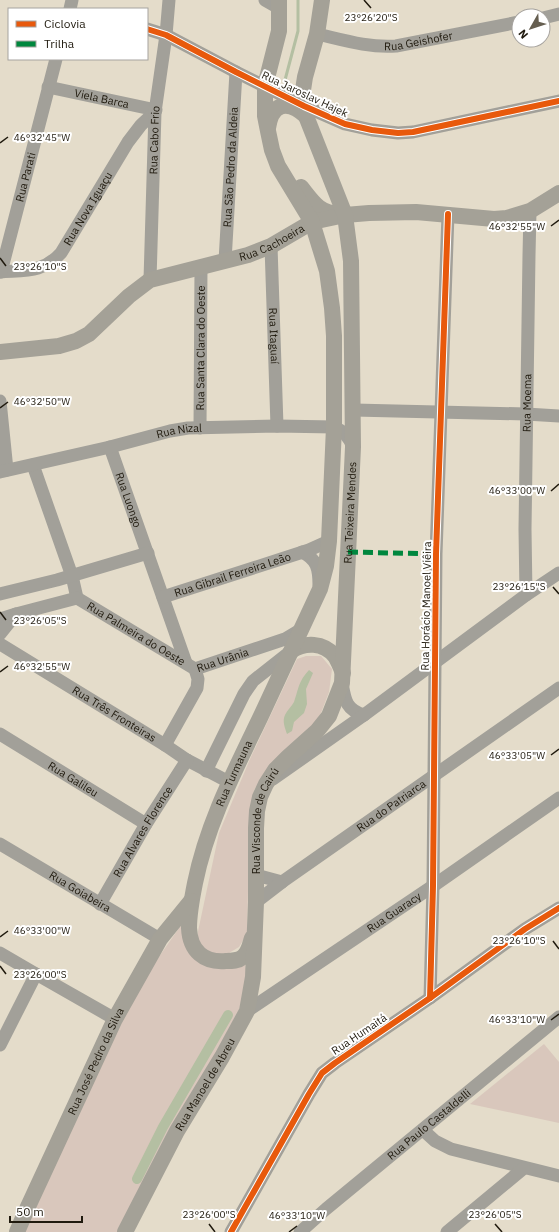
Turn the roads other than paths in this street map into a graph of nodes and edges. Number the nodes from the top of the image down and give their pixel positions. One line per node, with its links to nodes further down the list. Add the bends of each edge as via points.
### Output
1 (169, 0): 8 (street, Rua Cabo Frio)
2 (265, 0): 4 (street)
3 (322, 0): 7 (main road)
4 (279, 4): 11 (main road, Rua Teixeira Mendes, via 279,31)
5 (511, 24): 7 (street, Rua Geishofer, via 381,47)
6 (148, 29): 8 (street, Rua Jaroslav Hajek)
7 (317, 34): 14 (main road, via 303,90)
8 (166, 35): 10 (street, Rua Jaroslav Hajek); 15 (street, Rua Cabo Frio)
9 (56, 60): 12 (street, Rua Parati)
10 (236, 72): 11 (street, Rua Jaroslav Hajek); 25 (street, Rua São Pedro da Aldeia)
11 (265, 86): 14 (street, Rua Jaroslav Hajek); 16 (main road, Rua Teixeira Mendes)
12 (48, 87): 15 (street, Viela Barca); 28 (street, Rua Parati)
13 (559, 101): 14 (street, Rua Jaroslav Hajek, via 398,133 345,124)
14 (296, 107): 16 (main road, via 274,110); 22 (main road, Rua Teixeira Mendes)
15 (156, 111): 28 (street, Rua Nova Iguaçu, via 140,125 128,142 61,253 44,267); 29 (street, Rua Cabo Frio)
16 (268, 131): 17 (main road, Rua Teixeira Mendes)
17 (272, 150): 22 (main road, via 316,206 327,212); 23 (main road, Rua Teixeira Mendes, via 286,181)
18 (559, 193): 19 (main road, Rua Cachoeira)
19 (530, 212): 21 (main road, Rua Cachoeira, via 494,219); 34 (street, Rua Moema)
20 (369, 213): 21 (main road, Rua Cachoeira); 22 (main road, Rua Cachoeira); 26 (main road, via 358,230)
21 (448, 214): 33 (street, Rua Horácio Manoel Viêira)
22 (345, 215): 23 (main road, Rua Cachoeira); 26 (main road, Rua Teixeira Mendes)
23 (312, 222): 24 (main road, Rua Cachoeira); 37 (main road, Rua Teixeira Mendes, via 327,271 332,308)
24 (271, 246): 25 (main road, Rua Cachoeira); 36 (street, Rua Itaguaí)
25 (225, 261): 27 (main road, Rua Cachoeira)
26 (351, 262): 32 (main road, Rua Teixeira Mendes)
27 (202, 267): 29 (main road, Rua Cachoeira); 38 (street, Rua Santa Clara do Oeste)
28 (1, 272)
29 (150, 280): 30 (main road, Rua Cachoeira, via 89,334 76,341 59,346)
30 (0, 352)
31 (0, 401): 42 (street)
32 (354, 410): 33 (street); 40 (main road, Rua Teixeira Mendes)
33 (441, 411): 34 (street); 58 (street, Rua Horácio Manoel Viêira)
34 (526, 414): 35 (street); 50 (street, Rua Moema)
35 (559, 416)
36 (277, 426): 37 (street, Rua Nizal); 38 (street, Rua Nizal)
37 (334, 427): 40 (street, via 346,434); 43 (main road, Rua Teixeira Mendes)
38 (200, 428): 39 (street, Rua Nizal, via 170,431)
39 (110, 447): 41 (street, Rua Nizal); 45 (street, Rua Luongo)
40 (353, 447): 60 (main road, Rua Teixeira Mendes)
41 (33, 465): 42 (street, Rua Nizal); 47 (street)
42 (4, 471)
43 (329, 541): 44 (street, Rua Gibrail Ferreira Leão); 48 (main road, Rua Turmauna)
44 (302, 552): 48 (street, Rua Gibrail Ferreira Leão, via 314,560); 51 (street, Rua Gibrail Ferreira Leão)
45 (148, 553): 47 (street); 51 (street, Rua Luongo)
46 (559, 573): 50 (street, Rua Visconde de Cairú)
47 (72, 576): 49 (street); 52 (street)
48 (320, 589): 56 (main road, Rua Turmauna)
49 (0, 594)
50 (526, 595): 58 (street, Rua Visconde de Cairú)
51 (164, 597): 59 (street, Rua Luongo)
52 (77, 598): 53 (street); 59 (street, Rua Palmeira do Oeste)
53 (16, 614): 54 (street); 55 (street)
54 (0, 619)
55 (0, 634)
56 (293, 641): 59 (street, Rua Urânia); 60 (main road, via 321,646 328,650 335,657); 66 (street, Rua Turmauna, via 253,681 244,694); 68 (main road, Rua Turmauna)
57 (0, 644): 64 (street, Rua Três Fronteiras)
58 (435, 662): 62 (street, Rua Visconde de Cairú); 67 (street, Rua Horácio Manoel Viêira)
59 (190, 666): 64 (street, Rua Urânia, via 198,679 197,688)
60 (343, 678): 62 (street, via 346,702 356,713); 69 (main road, Rua Teixeira Mendes, via 329,716 317,731 275,770)
61 (559, 688): 67 (street, Rua do Patriarca)
62 (364, 715): 69 (street, Rua Visconde de Cairú)
63 (0, 734): 71 (street, Rua Galileu)
64 (165, 745): 65 (street, Rua Três Fronteiras)
65 (187, 760): 66 (street, Rua Três Fronteiras); 71 (street, Rua Alvares Florence)
66 (206, 771): 68 (street, Rua Três Fronteiras)
67 (433, 776): 74 (street, Rua do Patriarca); 75 (street, Rua Horácio Manoel Viêira)
68 (229, 782): 76 (main road, Rua Turmauna, via 208,834)
69 (266, 784): 73 (main road, Rua Visconde de Cairú, via 257,811)
70 (559, 798): 75 (street, Rua Guaracy)
71 (146, 824): 78 (street, Rua Alvares Florence)
72 (0, 844): 78 (street, Rua Goiabeira)
73 (256, 875): 74 (street); 77 (main road, Rua Visconde de Cairú)
74 (282, 882): 77 (street, Rua do Patriarca)
75 (433, 886): 84 (street, Rua Horácio Manoel Viêira); 85 (street, Rua Guaracy)
76 (191, 901): 80 (main road, Rua Turmauna, via 191,942 197,952 207,960 236,961 243,957 248,951); 81 (main road, Rua José Pedro da Silva)
77 (256, 902): 80 (main road, Rua Visconde de Cairú)
78 (100, 904): 81 (street, Rua Goiabeira)
79 (559, 908): 84 (street, Rua Humaitá, via 525,929)
80 (255, 929): 85 (main road, Rua Manoel de Abreu, via 253,978)
81 (160, 939): 87 (main road, Rua José Pedro da Silva)
82 (0, 952): 83 (street)
83 (36, 974): 87 (street); 88 (street)
84 (430, 998): 94 (street, Rua Humaitá, via 322,1073)
85 (246, 1011): 93 (main road, Rua Manoel de Abreu, via 222,1057 177,1131)
86 (559, 1017): 89 (street, Rua Paulo Castaldelli)
87 (115, 1018): 92 (main road, Rua José Pedro da Silva)
88 (0, 1044)
89 (423, 1130): 90 (street, via 435,1141 451,1149); 95 (street, Rua Paulo Castaldelli)
90 (524, 1168): 91 (street); 96 (street)
91 (559, 1176)
92 (17, 1232)
93 (125, 1232)
94 (231, 1232)
95 (300, 1232)
96 (447, 1232)

